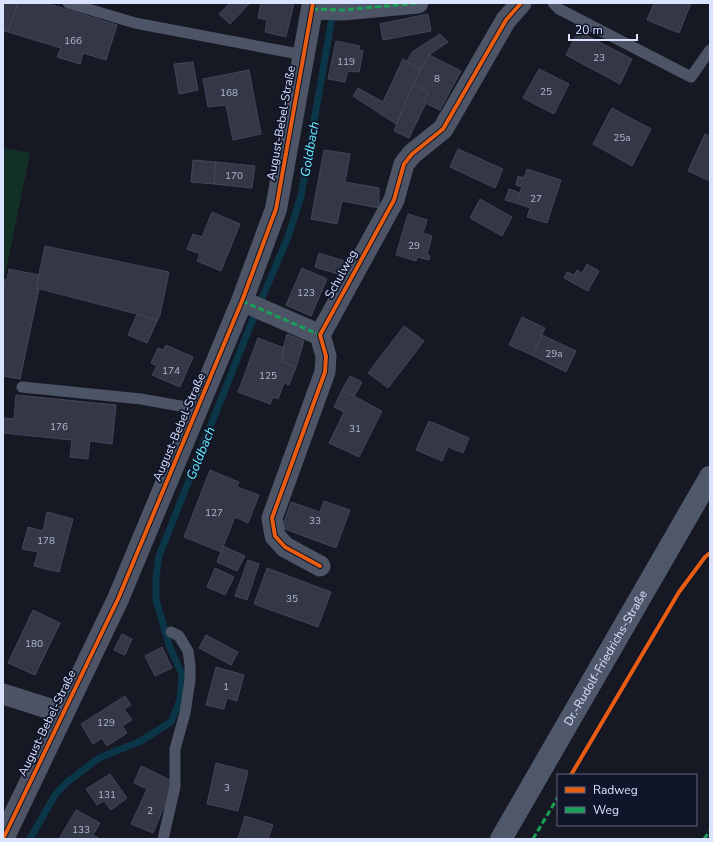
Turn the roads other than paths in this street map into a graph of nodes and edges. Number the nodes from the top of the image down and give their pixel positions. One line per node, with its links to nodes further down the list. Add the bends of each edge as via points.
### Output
1 (68, 3): 6 (lane)
2 (418, 3): 5 (street, via 343,10)
3 (521, 3): 10 (street, Schulweg, via 506,20 443,129 412,154 404,164 394,200)
4 (553, 3): 7 (lane, via 559,9 691,76)
5 (313, 6): 8 (street, August-Bebel-Straße)
6 (95, 7): 8 (lane, via 135,23)
7 (710, 50)
8 (304, 55): 9 (street, August-Bebel-Straße, via 276,209)
9 (242, 301): 10 (street); 12 (street, August-Bebel-Straße)
10 (320, 335): 14 (street, via 326,356 325,372 272,518 275,536 285,547)
11 (22, 387): 12 (lane, via 141,399)
12 (197, 409): 17 (street, August-Bebel-Straße, via 118,599)
13 (709, 479): 20 (main road, Dr.-Rudolf-Friedrichs-Straße)
14 (320, 566)
15 (171, 632): 19 (lane, via 179,636 188,651 190,680 175,749 176,787)
16 (3, 694): 17 (street, August-Bebel-Straße)
17 (63, 713): 18 (street, August-Bebel-Straße)
18 (4, 835)
19 (163, 839)
20 (501, 839)

